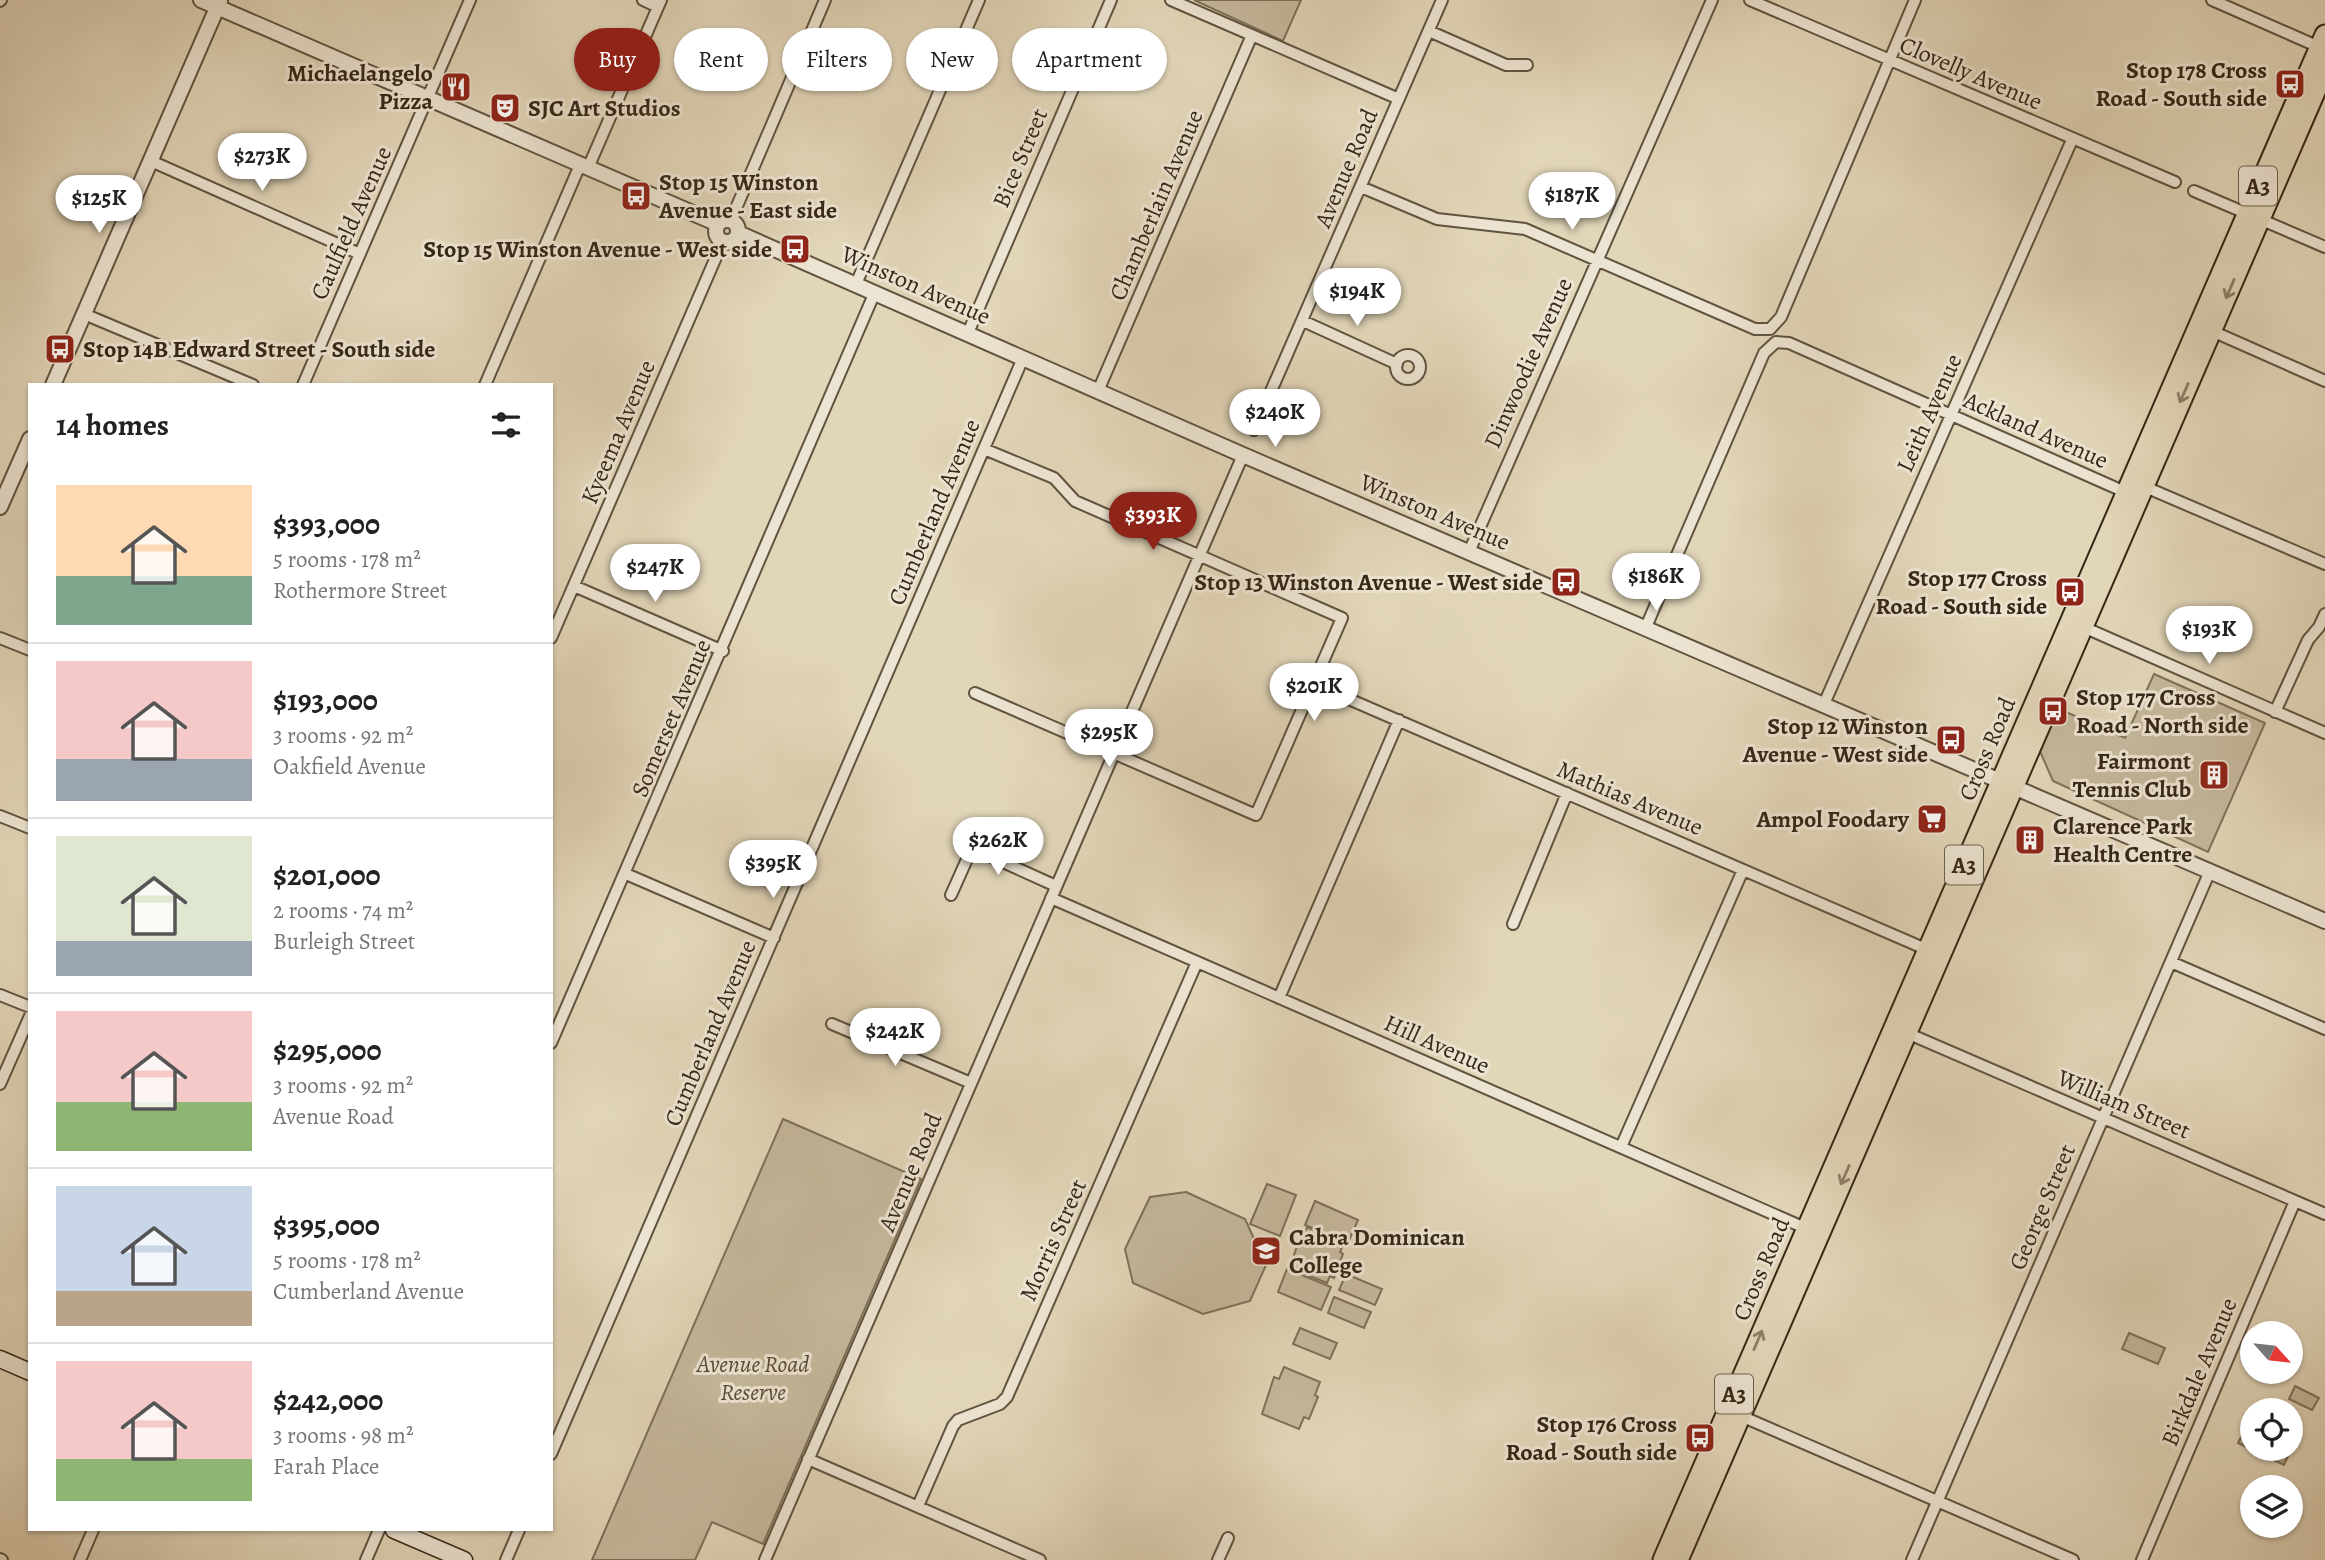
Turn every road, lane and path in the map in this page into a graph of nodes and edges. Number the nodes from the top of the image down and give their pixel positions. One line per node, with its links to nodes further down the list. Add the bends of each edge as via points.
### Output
1 (201, 0): 14 (street, Winston Avenue)
2 (470, 0): 22 (street, Caulfield Avenue)
3 (643, 0): 13 (street)
4 (825, 0): 31 (street)
5 (979, 0): 36 (street)
6 (1111, 0): 41 (street, Bice Street)
7 (1171, 0): 17 (street)
8 (1442, 0): 16 (street, Avenue Road)
9 (1712, 0): 35 (street, Dinwoodie Avenue)
10 (1751, 0): 19 (street, Clovelly Avenue)
11 (1915, 0): 19 (street)
12 (2212, 0): 15 (street)
13 (659, 3): 26 (street)
14 (219, 4): 22 (street, Winston Avenue); 25 (street)
15 (2234, 4): 18 (street)
16 (1429, 31): 20 (street, via 1506,65); 23 (street, Avenue Road)
17 (1252, 35): 23 (street); 49 (street, Chamberlain Avenue)
18 (2323, 42): 30 (highway, Cross Road / A3)
19 (1890, 61): 24 (street, Clovelly Avenue); 35 (street, via 1781,317 1770,329 1755,329)
20 (1527, 65)
21 (2325, 69): 30 (highway, Cross Road / A3)
22 (428, 99): 26 (street, Winston Avenue); 34 (street, Caulfield Avenue)
23 (1399, 99): 28 (street, Avenue Road)
24 (2072, 140): 27 (street, Clovelly Avenue); 50 (street, Leith Avenue)
25 (151, 161): 34 (street); 38 (street)
26 (584, 166): 31 (street, Winston Avenue); 48 (street)
27 (2175, 182)
28 (1361, 187): 35 (street, via 1437,219 1525,229); 39 (street, Avenue Road)
29 (2194, 191): 30 (street)
30 (2253, 216): 33 (street); 40 (highway, Cross Road / A3)
31 (729, 226): 32 (street, via 717,235); 36 (street, Winston Avenue)
32 (723, 241): 61 (street, Kyeema Avenue)
33 (2325, 247)
34 (360, 254): 47 (street, Caulfield Avenue)
35 (1597, 260): 58 (street, Dinwoodie Avenue)
36 (856, 284): 37 (street, Winston Avenue)
37 (875, 292): 41 (street, Winston Avenue); 68 (street, Somerset Avenue)
38 (84, 314): 45 (street); 46 (street)
39 (1303, 321): 43 (street); 51 (street, Avenue Road)
40 (2205, 327): 44 (street); 56 (highway, Cross Road / A3)
41 (968, 333): 42 (street, Winston Avenue)
42 (1023, 358): 49 (street, Winston Avenue); 53 (street, Cumberland Avenue)
43 (1397, 364)
44 (2325, 381)
45 (54, 383)
46 (248, 383)
47 (304, 383)
48 (486, 383)
49 (1098, 391): 54 (street, Winston Avenue)
50 (1951, 415): 56 (street, Ackland Avenue); 65 (street, Ackland Avenue, via 1789,343 1776,342 1764,353); 71 (street, Leith Avenue)
51 (1254, 430)
52 (28, 448): 55 (street)
53 (984, 450): 59 (street, via 1054,478 1075,501); 88 (street, Cumberland Avenue)
54 (1244, 454): 58 (street, Winston Avenue); 59 (street, Avenue Road)
55 (24, 465): 57 (street)
56 (2134, 488): 60 (street, Ackland Avenue); 64 (highway, Cross Road / A3)
57 (2, 498)
58 (1469, 552): 65 (street, Winston Avenue)
59 (1201, 556): 69 (street, via 1342,618); 75 (street, Avenue Road)
60 (2325, 564)
61 (574, 586): 63 (street, Kyeema Avenue); 68 (street)
62 (2325, 614): 72 (street)
63 (555, 619)
64 (2075, 623): 72 (street); 76 (highway, Cross Road / A3)
65 (1646, 627): 71 (street, Winston Avenue)
66 (0, 638): 67 (street)
67 (28, 649)
68 (723, 651): 82 (street, Somerset Avenue)
69 (1314, 684): 73 (street, Mathias Avenue); 75 (street, via 1256,815)
70 (975, 693): 75 (street)
71 (1824, 704): 76 (street, Winston Avenue)
72 (2275, 712): 74 (street)
73 (1399, 720): 77 (street, Mathias Avenue); 93 (street)
74 (2325, 733)
75 (1114, 753): 83 (street, Avenue Road)
76 (2007, 782): 81 (street, Winston Avenue); 89 (highway, Cross Road / A3)
77 (1567, 793): 80 (street, Mathias Avenue); 87 (street)
78 (0, 816): 79 (street)
79 (28, 827)
80 (1743, 870): 89 (street, Mathias Avenue); 103 (street)
81 (2210, 871): 86 (street, Winston Avenue); 91 (street, George Street)
82 (626, 874): 88 (street); 99 (street, Somerset Avenue)
83 (1056, 886): 84 (street, via 972,848); 85 (street, Avenue Road)
84 (951, 895)
85 (1051, 898): 90 (street, Hill Avenue); 100 (street, Avenue Road)
86 (2325, 921)
87 (1513, 924)
88 (774, 938): 110 (street, Cumberland Avenue)
89 (1935, 953): 98 (highway, Cross Road / A3)
90 (1197, 962): 93 (street, Hill Avenue); 113 (street, Morris Street, via 1007,1397 953,1426)
91 (2171, 962): 97 (street); 102 (street, George Street)
92 (0, 995): 94 (street)
93 (1279, 998): 103 (street, Hill Avenue)
94 (28, 1006)
95 (28, 1021): 101 (street)
96 (832, 1024): 100 (street)
97 (2325, 1029)
98 (1901, 1030): 102 (street, William Street); 106 (highway, Cross Road / A3)
99 (553, 1038)
100 (971, 1083): 111 (street, Avenue Road)
101 (0, 1084)
102 (2103, 1118): 104 (street, William Street); 112 (street, George Street)
103 (1621, 1147): 106 (street, Hill Avenue)
104 (2295, 1201): 105 (street, William Street); 130 (street, Birkdale Avenue)
105 (2325, 1214)
106 (1812, 1231): 109 (highway, Cross Road / A3)
107 (0, 1359): 108 (main road)
108 (28, 1371)
109 (1734, 1413): 112 (street); 126 (highway, Cross Road / A3); 127 (highway, Cross Road / A3)
110 (553, 1449)
111 (808, 1459): 113 (street); 123 (street, Avenue Road)
112 (1938, 1501): 128 (street, George Street); 129 (street)
113 (918, 1506): 124 (street)
114 (93, 1531): 119 (street)
115 (379, 1531): 120 (street)
116 (396, 1531): 121 (main road)
117 (519, 1531): 122 (street)
118 (1228, 1538): 125 (street)
119 (80, 1560)
120 (366, 1560)
121 (464, 1560)
122 (506, 1560)
123 (765, 1560)
124 (1040, 1560)
125 (1218, 1560)
126 (1662, 1560)
127 (1678, 1560)
128 (1912, 1560)
129 (2073, 1560)
130 (2142, 1560)

